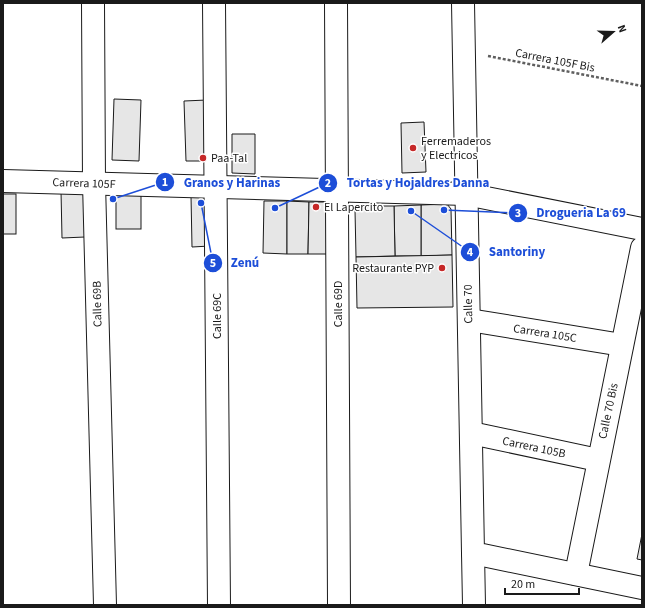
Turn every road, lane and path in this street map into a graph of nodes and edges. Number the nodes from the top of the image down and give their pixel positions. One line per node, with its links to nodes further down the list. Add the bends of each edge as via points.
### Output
1 (93, 3): 8 (street, Calle 69B)
2 (214, 3): 9 (street, Calle 69C)
3 (336, 3): 10 (street, Calle 69D)
4 (464, 3): 5 (street, Calle 70)
5 (464, 52): 6 (path, Carrera 105F Bis); 11 (street, Calle 70)
6 (642, 86)
7 (3, 181): 8 (street, Carrera 105F)
8 (94, 183): 9 (street, Carrera 105F); 21 (street, Calle 69B)
9 (216, 187): 10 (street, Carrera 105F); 22 (street, Calle 69C)
10 (337, 190): 11 (street, Carrera 105F); 23 (street, Calle 69D)
11 (466, 194): 12 (street, Carrera 105F); 14 (street, Calle 70)
12 (642, 229)
13 (642, 248): 15 (street, Calle 70 Bis)
14 (468, 320): 15 (street, Carrera 105C); 16 (street, Calle 70)
15 (622, 345): 17 (street, Calle 70 Bis)
16 (471, 433): 17 (street, Carrera 105B); 18 (street, Calle 70)
17 (598, 460): 19 (street, Calle 70 Bis)
18 (473, 553): 19 (street); 24 (street, Calle 70)
19 (576, 574): 20 (street)
20 (642, 588)
21 (105, 605)
22 (219, 605)
23 (340, 605)
24 (474, 605)

